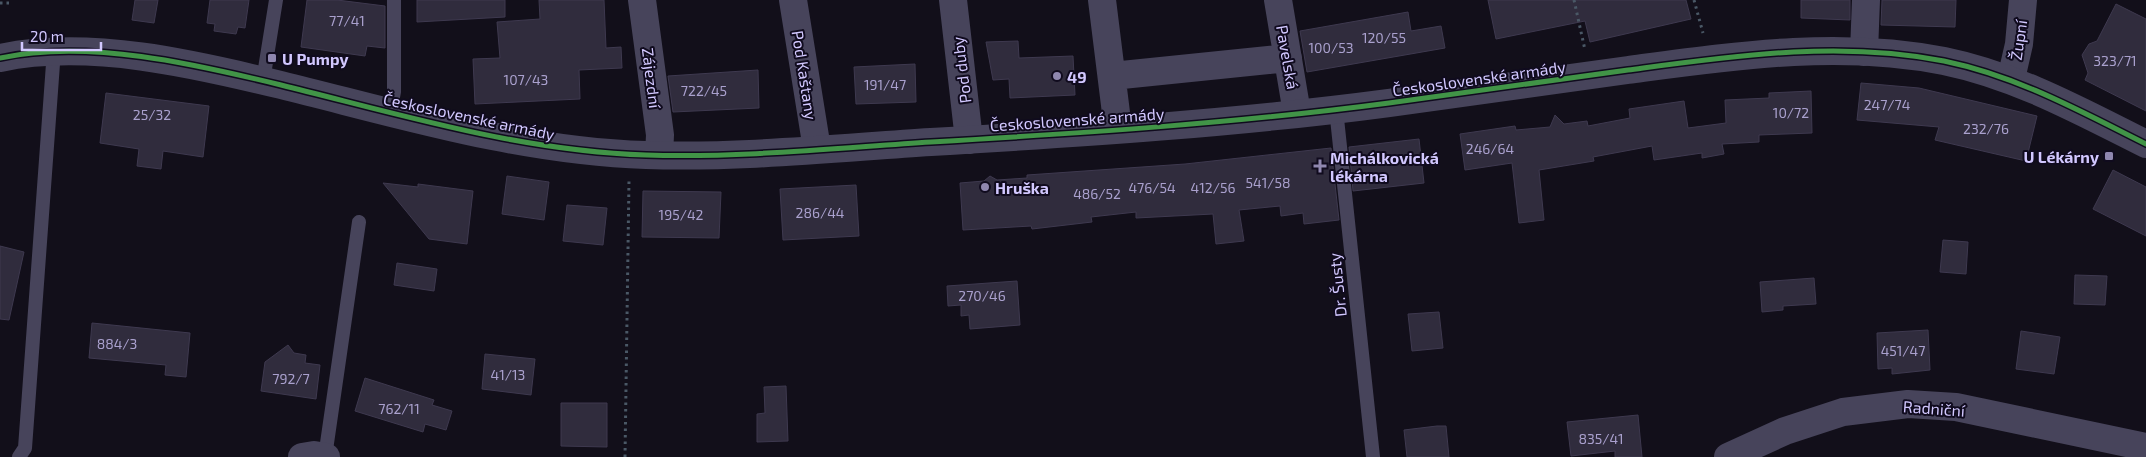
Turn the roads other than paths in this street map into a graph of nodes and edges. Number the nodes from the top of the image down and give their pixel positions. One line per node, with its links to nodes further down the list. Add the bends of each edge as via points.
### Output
1 (276, 0): 14 (lane)
2 (394, 0): 18 (lane, via 394,92)
3 (642, 0): 24 (street, Zájezdní, via 660,135)
4 (794, 0): 23 (street, Pod Kaštany)
5 (953, 0): 21 (street, Pod duby)
6 (1102, 0): 15 (street)
7 (1278, 0): 13 (street, Pavelská)
8 (1866, 0): 11 (street)
9 (2023, 0): 16 (street, Župní, via 2019,44)
10 (54, 50): 12 (street, Československé armády); 14 (street, Československé armády); 27 (lane, via 25,448)
11 (1864, 52): 16 (street, Československé armády, via 1945,61); 17 (street, Československé armády, via 1739,55)
12 (0, 58)
13 (1288, 58): 15 (street); 19 (street, Pavelská)
14 (264, 70): 18 (street, Československé armády)
15 (1112, 76): 20 (street)
16 (2011, 80): 22 (street, Československé armády, via 2067,103)
17 (1336, 109): 19 (street, Československé armády); 30 (lane, Dr. Šusty)
18 (390, 112): 24 (street, Československé armády, via 537,146)
19 (1298, 113): 20 (street, Československé armády)
20 (1118, 129): 21 (street, Československé armády)
21 (969, 140): 23 (street, Československé armády)
22 (2146, 144)
23 (817, 149): 24 (street, Československé armády)
24 (659, 155)
25 (359, 222): 29 (lane)
26 (2146, 447): 31 (street, Radniční, via 1956,407 1908,404 1842,412 1785,431)
27 (19, 457)
28 (302, 457): 29 (street)
29 (326, 457)
30 (1373, 457)
31 (1728, 457)

